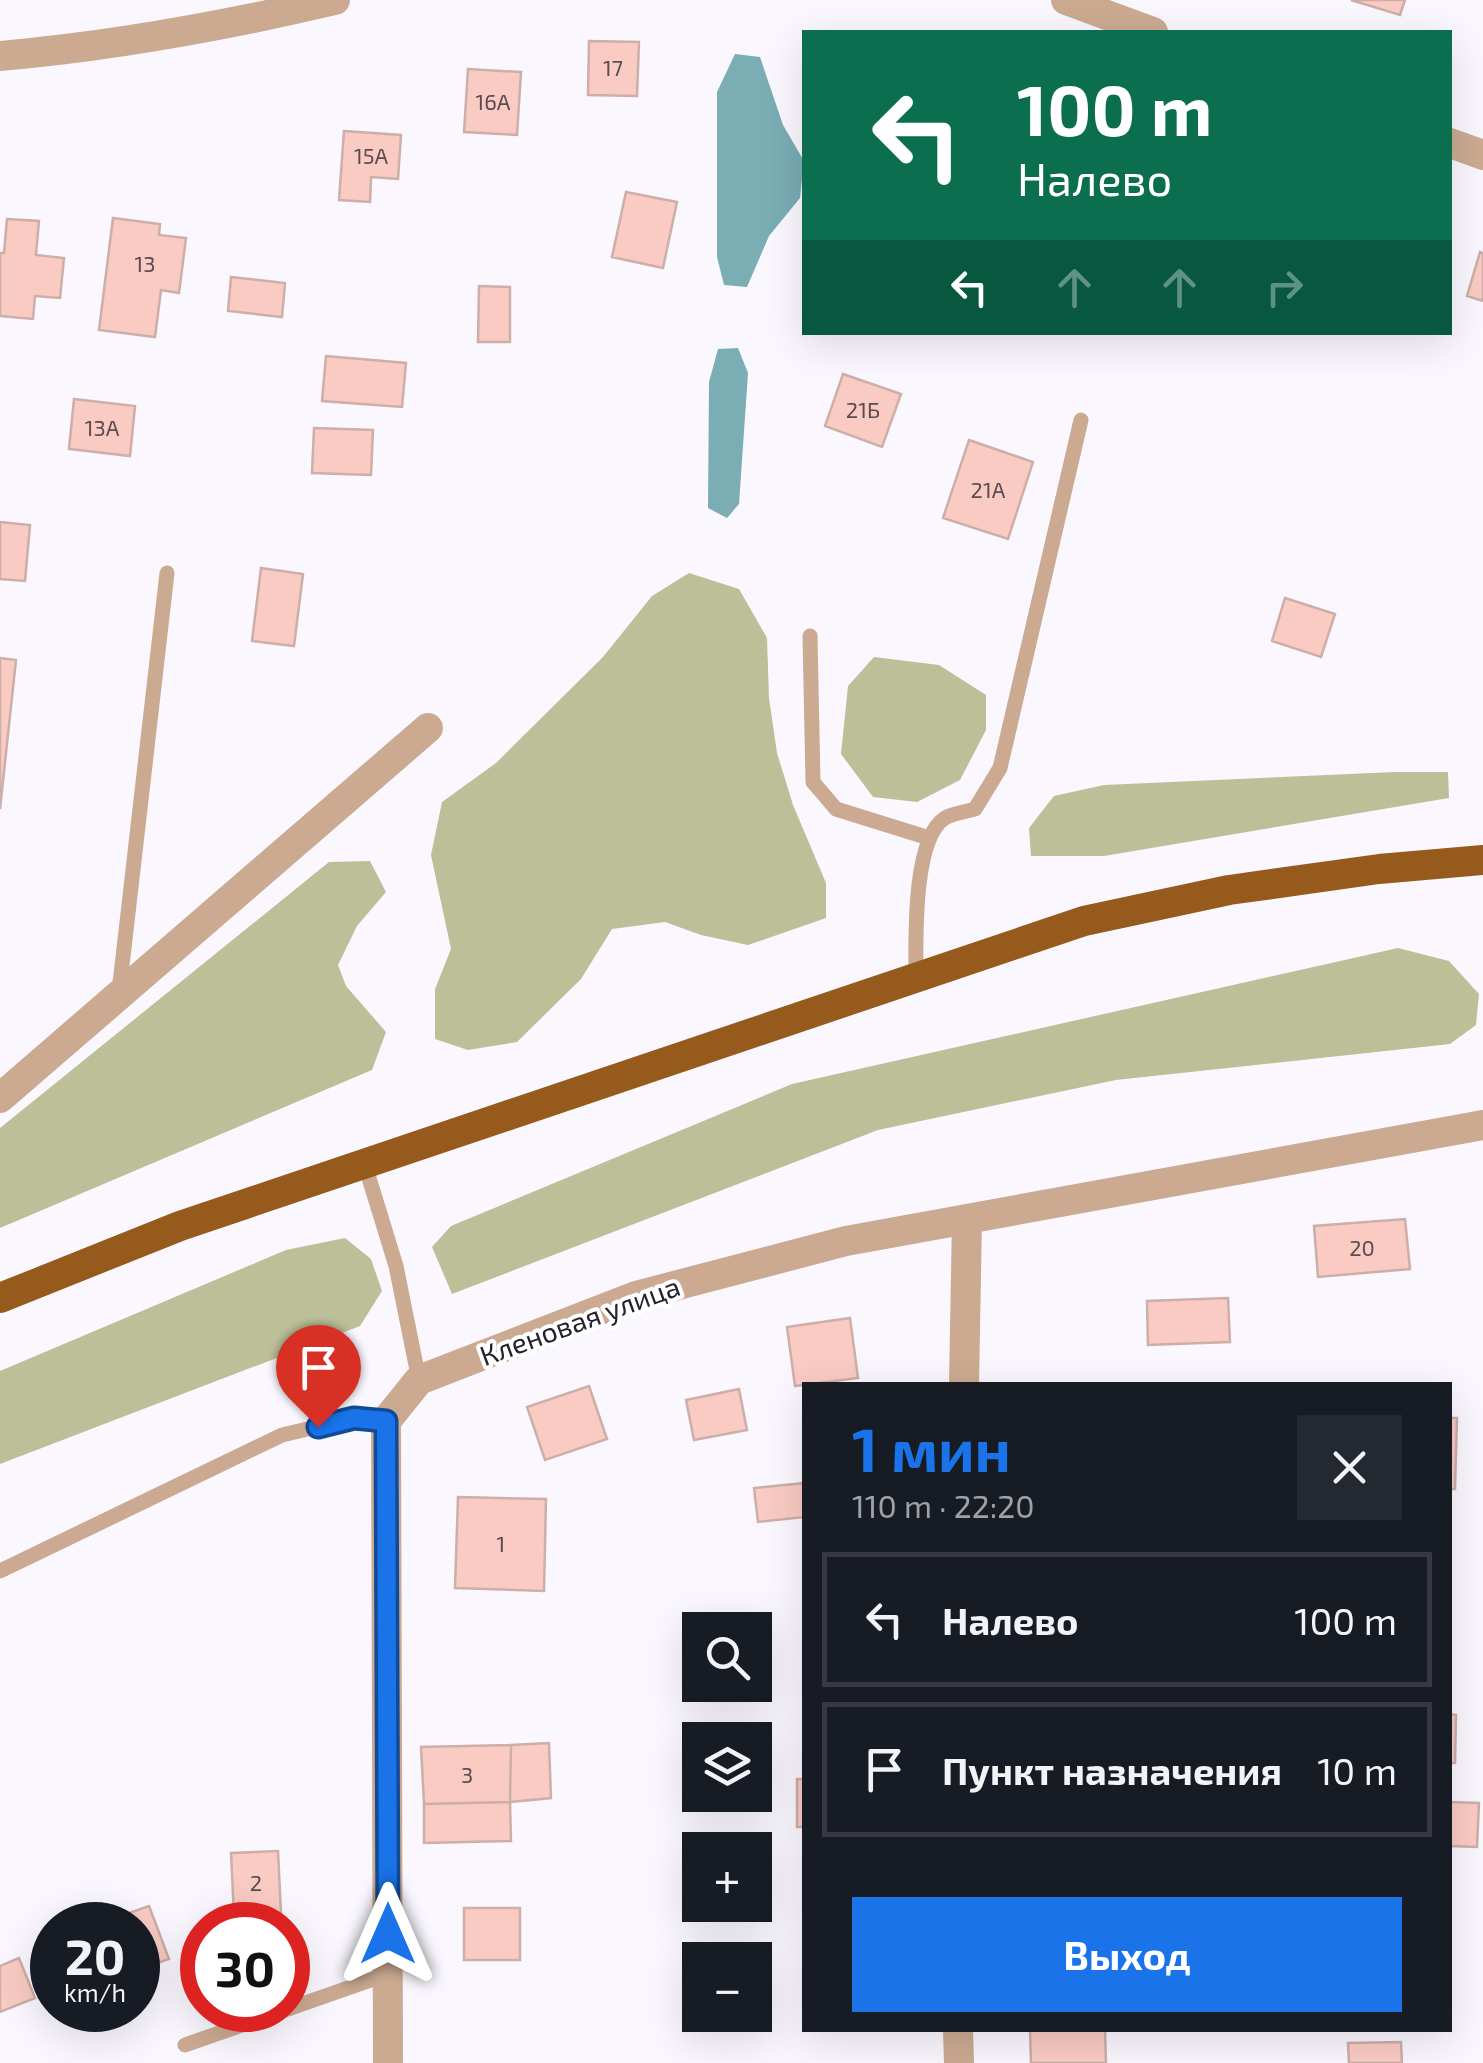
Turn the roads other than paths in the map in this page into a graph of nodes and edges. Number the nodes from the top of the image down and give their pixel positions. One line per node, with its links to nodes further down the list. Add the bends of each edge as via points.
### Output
1 (336, 0): 4 (street, via 143,40)
2 (1066, 0): 3 (street)
3 (1148, 30)
4 (0, 56)
5 (1452, 144): 6 (street)
6 (1483, 155)
7 (1081, 420): 11 (lane, via 1000,768 975,809 944,818)
8 (167, 574): 14 (lane)
9 (810, 636): 11 (lane, via 814,782 836,809)
10 (428, 728): 14 (street)
11 (930, 838): 13 (lane, via 916,900)
12 (1483, 860): 13 (highway, via 1211,894 1084,921)
13 (916, 978): 17 (highway)
14 (118, 996): 15 (street)
15 (0, 1098)
16 (1483, 1124): 18 (street, Кленовая улица)
17 (365, 1165): 19 (highway, via 180,1226); 20 (lane, via 396,1266)
18 (966, 1219): 20 (street, Кленовая улица, via 846,1241 636,1296); 21 (street)
19 (0, 1298)
20 (419, 1380): 22 (street)
21 (964, 1382)
22 (386, 1421): 23 (lane, via 354,1418 282,1435); 24 (street)
23 (0, 1571)
24 (388, 1974): 25 (lane); 29 (street)
25 (310, 2002)
26 (223, 2032): 28 (lane)
27 (958, 2032): 30 (street)
28 (185, 2045)
29 (388, 2063)
30 (959, 2063)

